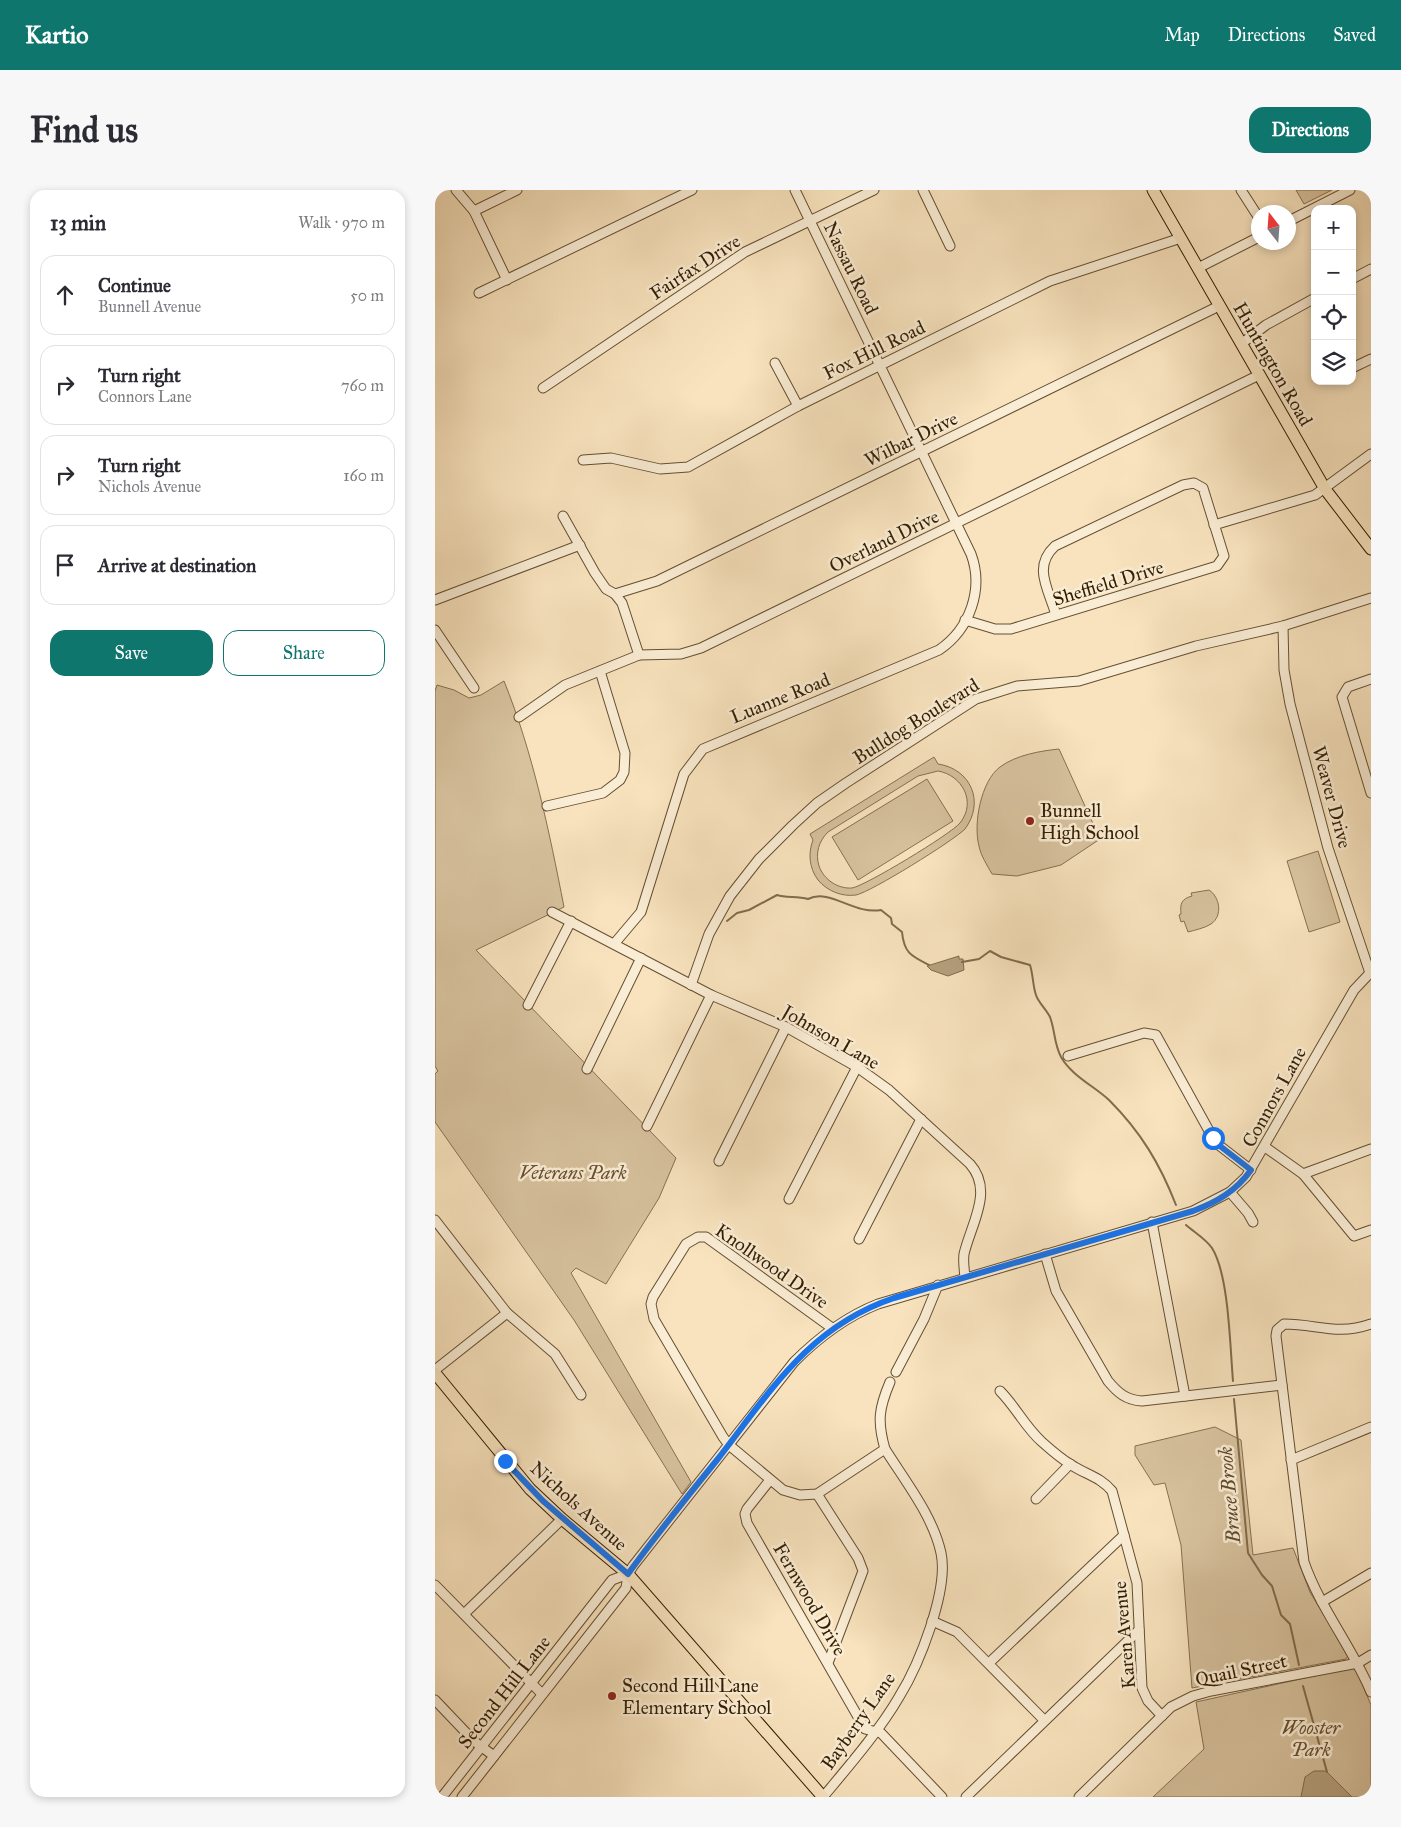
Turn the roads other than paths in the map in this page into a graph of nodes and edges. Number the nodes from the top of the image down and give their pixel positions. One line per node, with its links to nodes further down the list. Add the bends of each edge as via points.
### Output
1 (456, 190): 11 (street)
2 (517, 190): 11 (street)
3 (692, 190): 20 (street)
4 (795, 190): 13 (street, Nassau Road)
5 (874, 190): 13 (street, Fairfax Drive)
6 (923, 190): 16 (street)
7 (1153, 190): 14 (main road, Huntington Road)
8 (1241, 190): 10 (street)
9 (1350, 190): 12 (street)
10 (1251, 206)
11 (474, 211): 20 (street)
12 (1296, 217)
13 (810, 221): 27 (street, Nassau Road); 30 (street, Fairfax Drive, via 745,252)
14 (1181, 238): 17 (main road, Huntington Road); 27 (street, Fox Hill Road, via 1051,281)
15 (1251, 240): 17 (street)
16 (950, 246)
17 (1198, 268): 23 (main road, Huntington Road)
18 (1371, 269): 19 (street)
19 (1356, 277)
20 (507, 280): 21 (street)
21 (479, 294)
22 (1311, 300): 24 (street, via 1266,325)
23 (1219, 306): 24 (main road, Huntington Road); 32 (street, Wilbar Drive)
24 (1241, 344): 29 (main road, Huntington Road)
25 (1371, 359): 28 (street)
26 (775, 363): 31 (street)
27 (880, 364): 31 (street, Fox Hill Road); 32 (street, Nassau Road)
28 (1356, 366)
29 (1259, 374): 35 (main road, Huntington Road); 37 (street, Overland Drive)
30 (543, 388)
31 (798, 406): 34 (street, Fox Hill Road, via 688,467 660,469 611,458)
32 (922, 452): 37 (street, Nassau Road); 41 (street, Wilbar Drive, via 657,581)
33 (1371, 454): 35 (street)
34 (583, 460)
35 (1325, 489): 38 (street, via 1315,495); 40 (main road, Huntington Road)
36 (563, 516): 39 (street)
37 (957, 523): 45 (street, Luanne Road, via 974,562 978,581); 48 (street, Overland Drive, via 692,652)
38 (1214, 525): 44 (street, Sheffield Drive, via 1223,556 1217,566); 44 (street, Sheffield Drive, via 1203,488 1191,483 1055,546 1043,562)
39 (580, 545): 41 (street, via 605,589); 43 (street)
40 (1371, 549)
41 (615, 594): 48 (street, via 627,613)
42 (1371, 598): 46 (street, Bulldog Boulevard)
43 (435, 600)
44 (1056, 615): 45 (street, Sheffield Drive, via 1003,630)
45 (965, 620): 57 (street, Luanne Road, via 956,636 939,650 703,749 684,774 641,912)
46 (1283, 626): 59 (street, Weaver Drive, via 1284,670 1291,704 1328,848); 60 (street, Bulldog Boulevard, via 1196,646 1079,681 1017,686 976,699 846,783 786,832 759,860 727,902 709,934)
47 (435, 630): 51 (street)
48 (639, 655): 49 (street, Overland Drive)
49 (599, 671): 52 (street, Overland Drive, via 565,685); 54 (street, via 625,753 625,772 603,793)
50 (1371, 679): 53 (street, via 1348,687 1342,697)
51 (474, 688)
52 (519, 717)
53 (1370, 789)
54 (547, 806)
55 (552, 912): 56 (street, Johnson Lane)
56 (571, 921): 57 (street, Johnson Lane); 62 (street)
57 (614, 944): 58 (street, Johnson Lane)
58 (641, 958): 60 (street, Johnson Lane); 66 (street)
59 (1370, 973): 69 (street, Connors Lane, via 1340,1012)
60 (691, 985): 61 (street, Johnson Lane)
61 (711, 995): 63 (street, Johnson Lane); 68 (street)
62 (528, 1005)
63 (786, 1027): 65 (street, Johnson Lane); 71 (street)
64 (1067, 1056): 72 (street, via 1144,1033 1156,1035 1213,1138)
65 (857, 1067): 67 (street, Johnson Lane); 75 (street)
66 (587, 1069)
67 (921, 1119): 80 (street); 82 (street, Johnson Lane, via 970,1164 981,1182 979,1205 964,1255)
68 (647, 1126)
69 (1265, 1147): 72 (street, Connors Lane); 73 (street)
70 (1371, 1149): 73 (street)
71 (719, 1161)
72 (1251, 1170): 74 (street, Connors Lane)
73 (1303, 1174): 79 (street, via 1354,1236)
74 (1231, 1192): 77 (street, Connors Lane, via 1205,1206); 78 (street)
75 (789, 1199)
76 (435, 1220): 84 (street)
77 (1152, 1222): 81 (street, Connors Lane); 93 (street)
78 (1253, 1222)
79 (1371, 1230)
80 (859, 1239)
81 (1045, 1254): 82 (street, Connors Lane); 93 (street, via 1055,1290 1118,1393 1142,1401)
82 (965, 1277): 83 (street, Connors Lane)
83 (938, 1285): 86 (street, Connors Lane, via 871,1307); 88 (street)
84 (507, 1313): 87 (street); 92 (street, via 555,1354)
85 (1371, 1324): 90 (street, via 1342,1331 1288,1324 1280,1326 1276,1336)
86 (832, 1328): 95 (street, Connors Lane, via 794,1362); 95 (street, Knollwood Drive, via 716,1242 698,1237 686,1244 653,1297 652,1313)
87 (435, 1372): 102 (main road, Nichols Avenue, via 505,1461)
88 (896, 1372)
89 (890, 1382): 96 (street, Bayberry Lane, via 879,1413)
90 (1281, 1385): 93 (street); 97 (street)
91 (1000, 1391): 98 (street, Karen Avenue, via 1037,1437)
92 (581, 1395)
93 (1185, 1396)
94 (1371, 1427): 97 (street)
95 (729, 1445): 99 (street, Knollwood Drive); 105 (street, Connors Lane)
96 (885, 1449): 100 (street); 109 (street, Bayberry Lane, via 928,1519 939,1546 942,1581)
97 (1291, 1460): 107 (street, via 1300,1539 1309,1576)
98 (1070, 1464): 101 (street); 103 (street, Karen Avenue, via 1107,1485)
99 (770, 1480): 100 (street, Knollwood Drive, via 792,1494); 114 (street, Fernwood Drive, via 747,1509 745,1518)
100 (817, 1494): 114 (street, via 863,1571)
101 (1036, 1499)
102 (563, 1519): 105 (main road, Nichols Avenue); 108 (street)
103 (1124, 1535): 110 (street, Karen Avenue, via 1137,1583); 115 (street)
104 (1371, 1573): 107 (street)
105 (628, 1574): 111 (street, Second Hill Lane, via 612,1580); 112 (street, Second Hill Lane, via 626,1588); 128 (main road, Nichols Avenue)
106 (435, 1585): 108 (street)
107 (1322, 1602): 116 (street)
108 (464, 1614): 117 (street)
109 (932, 1621): 115 (street, via 957,1632); 123 (street, Bayberry Lane, via 899,1698)
110 (1139, 1630): 121 (street, Karen Avenue, via 1142,1688 1148,1701); 122 (street)
111 (573, 1631): 112 (street, Second Hill Lane); 117 (street, Second Hill Lane)
112 (585, 1640): 119 (street, Second Hill Lane)
113 (1371, 1655): 116 (street)
114 (828, 1663): 123 (street, Fernwood Drive, via 865,1729)
115 (989, 1663): 122 (street)
116 (1358, 1663): 118 (street); 121 (street, Quail Street, via 1193,1696 1171,1707)
117 (531, 1685): 119 (street); 124 (street, Second Hill Lane)
118 (1371, 1692)
119 (542, 1694): 125 (street, Second Hill Lane)
120 (435, 1700): 124 (street)
121 (1162, 1716): 131 (street, Quail Street)
122 (1044, 1720): 130 (street)
123 (874, 1732): 128 (street, Bayberry Lane); 129 (street, Fernwood Drive, via 881,1733)
124 (481, 1748): 125 (street); 126 (street, Second Hill Lane)
125 (494, 1756): 127 (street, Second Hill Lane)
126 (443, 1797)
127 (462, 1797)
128 (823, 1797)
129 (942, 1797)
130 (966, 1797)
131 (1079, 1797)

